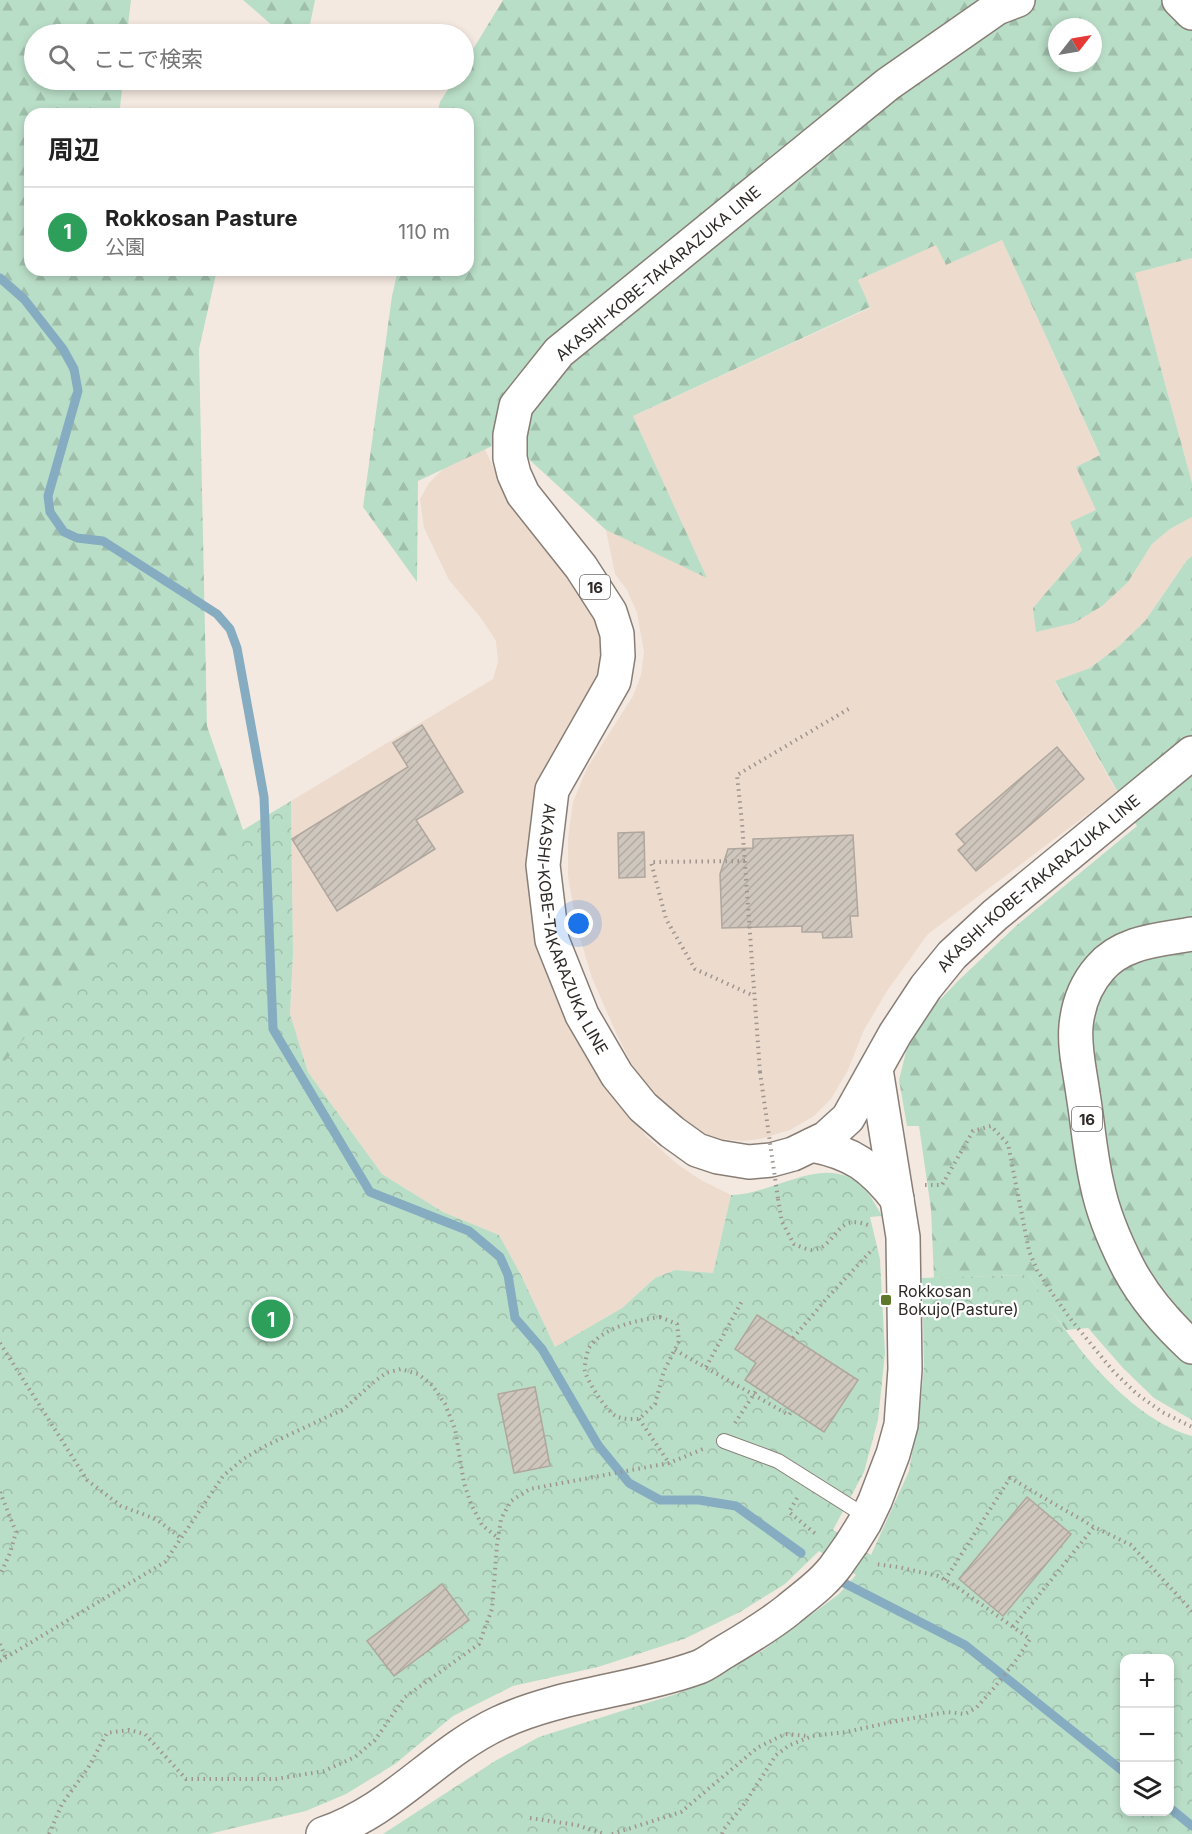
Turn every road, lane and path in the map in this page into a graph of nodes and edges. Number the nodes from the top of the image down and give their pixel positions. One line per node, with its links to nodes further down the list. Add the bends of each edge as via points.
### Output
1 (1018, 0): 10 (main road, AKASHI-KOBE-TAKARAZUKA LINE / 16, via 998,8 888,84 559,352 516,406 510,435 510,458 523,494 596,589 618,634 614,681 552,790 543,865 552,940 582,1015 617,1075 643,1107 697,1149 749,1162 793,1154)
2 (1179, 0): 3 (main road)
3 (1192, 13)
4 (852, 707): 6 (path, via 736,776)
5 (1192, 753): 9 (main road, AKASHI-KOBE-TAKARAZUKA LINE / 16, via 952,955 926,987)
6 (745, 861): 8 (path); 8 (path, via 651,862 666,919 695,969)
7 (1192, 934): 17 (main road, 16, via 1142,943 1111,957 1084,993 1076,1023 1077,1059 1096,1183 1106,1218 1139,1285)
8 (754, 996): 12 (path, bridge, via 760,1072 782,1222 794,1244 811,1250 825,1245)
9 (876, 1069): 10 (main road, AKASHI-KOBE-TAKARAZUKA LINE / 16, via 848,1118); 11 (main road)
10 (812, 1144): 11 (main road, via 859,1161 880,1178)
11 (911, 1192): 22 (path, via 942,1185 973,1131 992,1126 1008,1144 1029,1251 1054,1296 1137,1394); 32 (main road, via 903,1237 906,1340 901,1425)
12 (848, 1222)
13 (876, 1246): 15 (path)
14 (742, 1301): 19 (path)
15 (793, 1338)
16 (0, 1343): 30 (path, via 87,1480 121,1506 156,1519)
17 (1192, 1347)
18 (675, 1350): 19 (path); 21 (path, via 664,1371 655,1404); 21 (path, via 679,1341 677,1324 660,1317 632,1321 602,1335 588,1349 585,1371 603,1405 615,1416)
19 (706, 1367): 20 (path, via 789,1415)
20 (792, 1411)
21 (639, 1419): 24 (path)
22 (1192, 1427)
23 (724, 1441): 32 (lane, via 778,1461)
24 (669, 1462)
25 (654, 1465): 31 (path, via 530,1489 511,1501 501,1519)
26 (0, 1492): 33 (path, via 16,1532)
27 (789, 1512): 29 (path)
28 (1094, 1527): 34 (path, via 1010,1478); 35 (path, via 1131,1545); 36 (path)
29 (818, 1536)
30 (180, 1538): 31 (path, via 223,1476 242,1460 344,1408 386,1373 401,1369 418,1374 445,1404 455,1429 471,1504 482,1525); 38 (path, via 165,1562)
31 (498, 1539): 42 (path, via 492,1610 479,1644 405,1697 375,1740 355,1757 324,1771 276,1779 186,1779 145,1734 129,1730 107,1733 62,1804)
32 (855, 1547): 34 (path, via 898,1567); 43 (main road, via 829,1576 771,1624 698,1668 543,1706 500,1723 473,1738 386,1803)
33 (0, 1575)
34 (945, 1580): 36 (path)
35 (1192, 1611)
36 (1013, 1626): 40 (path, via 1030,1639 994,1688 965,1714 946,1712)
37 (0, 1644): 38 (path)
38 (6, 1658): 39 (path)
39 (0, 1661)
40 (812, 1736): 45 (path, via 785,1734 757,1748 681,1812); 46 (path, via 776,1755)
41 (530, 1818): 44 (path, via 577,1825)
42 (49, 1834)
43 (323, 1834)
44 (604, 1834)
45 (612, 1834)
46 (722, 1834)

